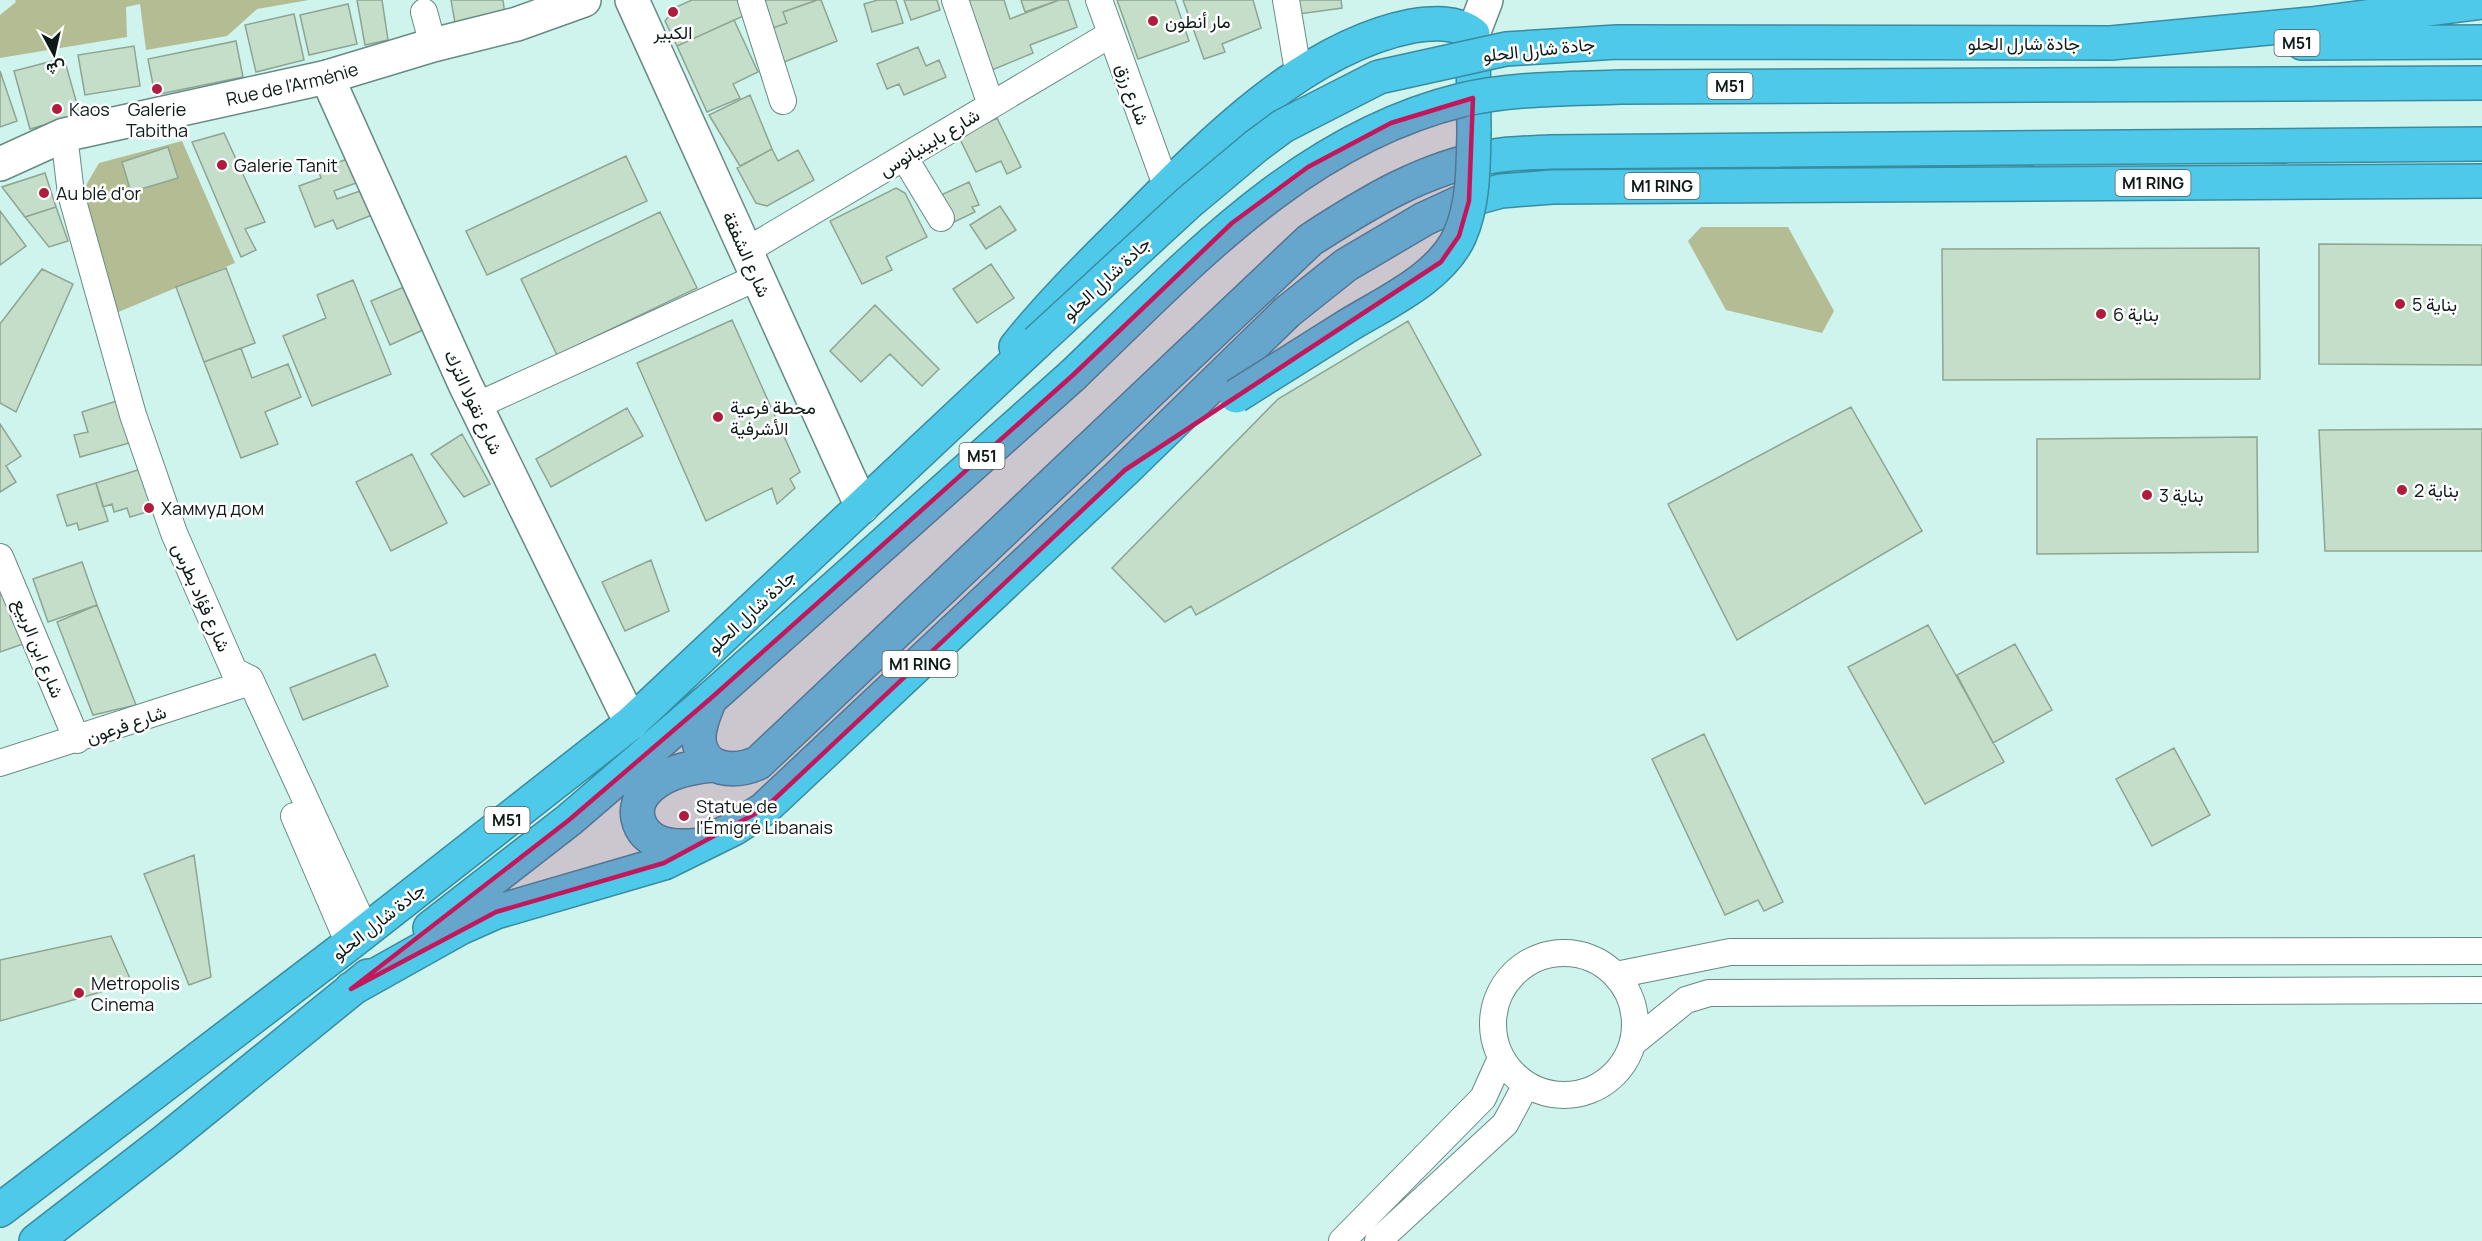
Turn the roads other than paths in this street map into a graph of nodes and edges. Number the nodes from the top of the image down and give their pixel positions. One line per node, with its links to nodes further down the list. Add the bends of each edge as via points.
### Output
1 (584, 0): 14 (street, Rue de l'Arménie, via 517,24)
2 (632, 0): 27 (street, شارع الشفقة)
3 (751, 0): 18 (street)
4 (955, 0): 19 (street)
5 (1099, 0): 10 (street, شارع رزق)
6 (1286, 0): 16 (street)
7 (1486, 0): 11 (street)
8 (2482, 2): 13 (highway, via 2311,24)
9 (424, 12): 14 (street)
10 (1112, 34): 19 (street, شارع بابينيانوس); 25 (street, شارع رزق)
11 (1473, 34): 16 (highway, via 1450,25 1425,24 1391,30 1343,49); 30 (highway, bridge, via 1472,184 1459,236 1441,262 1402,292)
12 (2482, 42): 13 (highway, جادة شارل الحلو / M51)
13 (2111, 43): 28 (highway, جادة شارل الحلو / M51, bridge, via 1617,42 1506,49 1379,77 1283,126 1256,146 1188,203)
14 (433, 45): 15 (street, Rue de l'Arménie)
15 (327, 77): 20 (street, Rue de l'Arménie); 29 (street, شارع نقولا الترك)
16 (1299, 77): 25 (highway, via 1227,131)
17 (2482, 83): 34 (highway, جادة شارل الحلو / M51, bridge, via 1621,87 1512,92 1462,100 1391,123 1308,167 1232,223 1073,375)
18 (783, 101)
19 (991, 105): 22 (street, شارع بابينيانوس)
20 (64, 135): 23 (street, Rue de l'Arménie); 33 (street, شارع فؤاد بطرس, via 71,194 133,415 174,533)
21 (2482, 144): 39 (highway, via 1549,152 1495,156 1455,165 1406,183 1310,240 768,755 745,769)
22 (904, 157): 26 (street); 27 (street, شارع بابينيانوس)
23 (0, 164)
24 (2482, 181): 30 (highway, M1 RING, via 1564,187 1501,191 1461,202 1424,219 1346,265 1287,312)
25 (1167, 188): 28 (highway, via 1052,304)
26 (941, 218)
27 (752, 264): 29 (street, شارع بابينيانوس); 31 (street, شارع الشفقة)
28 (983, 393): 31 (highway, جادة شارل الحلو / M51)
29 (476, 406): 35 (street, شارع نقولا الترك)
30 (1125, 470): 40 (highway, M1 RING, via 784,792)
31 (862, 507): 35 (highway, جادة شارل الحلو / M51)
32 (0, 557): 36 (street, شارع ابن الربيع)
33 (241, 679): 36 (street, شارع فرعون); 41 (street, شارع فؤاد بطرس)
34 (710, 699): 39 (highway, via 699,741); 44 (highway, جادة شارل الحلو / M51, via 569,819)
35 (631, 723): 41 (highway, جادة شارل الحلو / M51)
36 (74, 734): 37 (street, شارع فرعون); 38 (street, شارع فرعون)
37 (0, 749)
38 (0, 763)
39 (713, 765): 40 (highway, via 656,782 639,800 637,813 643,832 651,840 669,846)
40 (704, 845): 44 (highway, M1 RING, via 637,872 496,912)
41 (358, 937): 49 (highway, جادة شارل الحلو / M51)
42 (2482, 951): 43 (street, via 1730,952)
43 (1616, 975): 46 (street, via 1630,995 1636,1018); 47 (street, via 1598,961 1576,953 1552,953 1530,961 1512,974 1493,1010 1492,1026)
44 (351, 989): 50 (highway, جادة شارل الحلو / M51)
45 (2482, 990): 46 (street, via 1709,993 1686,1000)
46 (1633, 1042): 48 (street, via 1626,1061 1597,1087 1574,1095 1554,1094)
47 (1501, 1058): 48 (street); 51 (street, via 1483,1098)
48 (1526, 1085): 52 (street, via 1505,1124)
49 (0, 1210)
50 (36, 1241)
51 (1342, 1241)
52 (1378, 1241)

